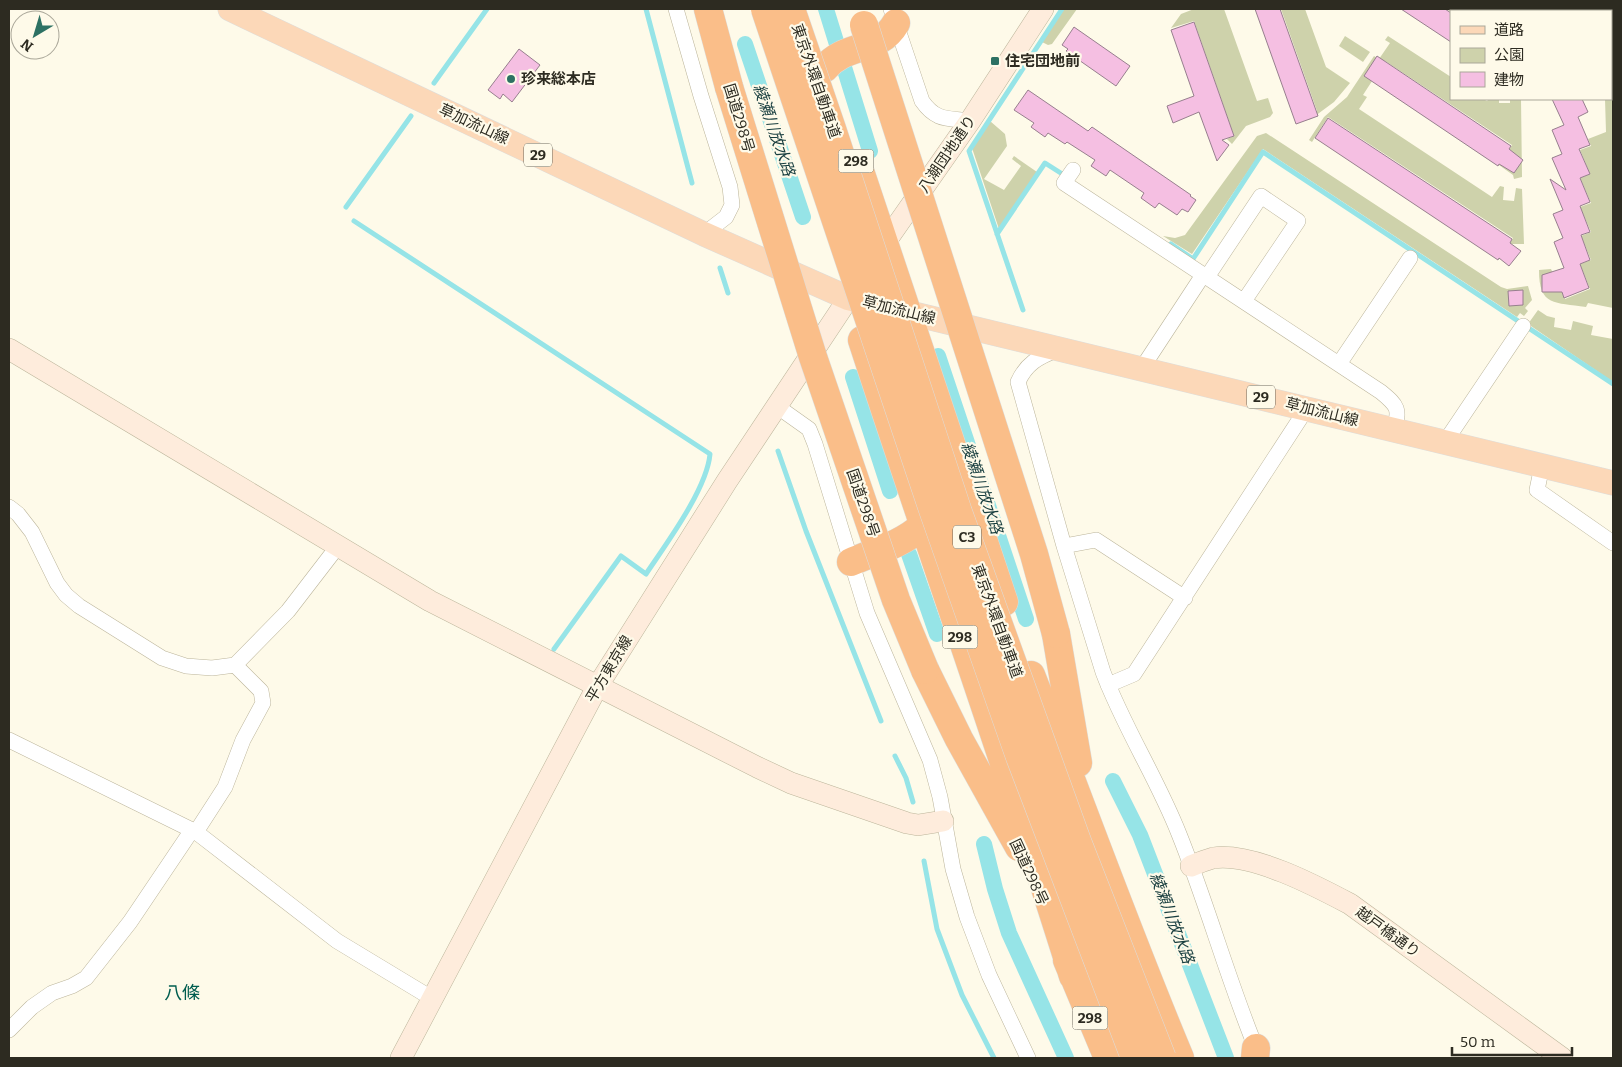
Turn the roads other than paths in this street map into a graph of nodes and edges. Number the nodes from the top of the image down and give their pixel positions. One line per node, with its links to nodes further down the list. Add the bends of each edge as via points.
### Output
1 (230, 9): 14 (main road, 草加流山線 / 29)
2 (676, 9): 14 (street, via 730,187 732,205 726,217)
3 (708, 9): 47 (highway, 国道298号 / 298, bridge, via 816,366 896,600 959,739 1031,870)
4 (752, 9): 18 (highway, 国道298号 / 298)
5 (765, 9): 54 (highway, 東京外環自動車道 / C3, bridge, via 933,510 1020,757)
6 (791, 9): 55 (highway, 東京外環自動車道 / C3, bridge, via 958,512 1077,841)
7 (805, 9): 11 (highway, 298)
8 (1043, 9): 12 (street, 八潮団地通り)
9 (893, 16): 11 (highway, via 889,35 840,54); 12 (street, via 922,101 930,112 938,117)
10 (861, 17): 43 (highway, 298, bridge, via 1034,554 1056,634)
11 (825, 68): 15 (highway, 298)
12 (970, 121): 15 (street, 八潮団地通り)
13 (1073, 170): 17 (street, via 1064,184)
14 (704, 234): 18 (main road, 草加流山線 / 29)
15 (885, 244): 18 (street, 八潮団地通り); 20 (highway, 298)
16 (1410, 258): 24 (street)
17 (1205, 276): 19 (street); 19 (street, via 1261,196 1298,221); 25 (street)
18 (848, 298): 20 (main road, 草加流山線 / 29); 26 (street, 平方東京線); 33 (highway, 国道298号 / 298)
19 (1244, 301): 24 (street)
20 (908, 313): 22 (main road, 草加流山線 / 29); 43 (highway, 298, via 1018,642)
21 (1523, 326): 29 (street)
22 (1061, 348): 25 (main road, 草加流山線 / 29); 36 (street, via 1038,357 1024,369 1018,382)
23 (9, 349): 35 (street)
24 (1339, 364): 28 (street, via 1396,404 1398,415)
25 (1142, 368): 27 (main road, 草加流山線 / 29)
26 (778, 407): 37 (street, via 809,429); 41 (street, 平方東京線, via 727,481)
27 (1307, 408): 28 (main road, 草加流山線 / 29); 38 (street)
28 (1394, 430): 29 (main road, 草加流山線 / 29)
29 (1445, 442): 30 (main road, 草加流山線 / 29)
30 (1542, 466): 31 (main road, 草加流山線 / 29); 34 (street, via 1537,490)
31 (1613, 483)
32 (9, 507): 39 (street, via 32,532 57,584 79,606 162,658 195,667)
33 (922, 526): 37 (highway, via 915,533); 47 (highway, 国道298号 / 298, via 1029,834)
34 (1613, 543)
35 (338, 546): 39 (street, via 288,611); 41 (street, via 430,601)
36 (1064, 546): 38 (street, via 1096,540); 40 (street)
37 (851, 562): 44 (street, via 867,613 930,760)
38 (1185, 598): 40 (street, via 1134,674)
39 (236, 665): 45 (street, via 261,691 263,703 243,740 225,787)
40 (1108, 685): 46 (street, via 1158,783)
41 (597, 687): 44 (street, via 791,782 907,823 918,825); 48 (street, 平方東京線)
42 (9, 740): 45 (street)
43 (1087, 819): 56 (highway, 298, via 1107,879)
44 (943, 821): 52 (street, via 967,917 989,975)
45 (194, 831): 48 (street, via 337,941); 49 (street, via 86,978 52,993)
46 (1191, 866): 50 (street); 57 (street, 越戸橋通り, via 1213,858 1250,862 1318,887 1350,904)
47 (1073, 976): 53 (highway, 国道298号 / 298)
48 (433, 999): 51 (street, 平方東京線)
49 (9, 1030)
50 (1257, 1055)
51 (401, 1058)
52 (1028, 1058)
53 (1108, 1058)
54 (1135, 1058)
55 (1162, 1058)
56 (1180, 1058)
57 (1562, 1058)

